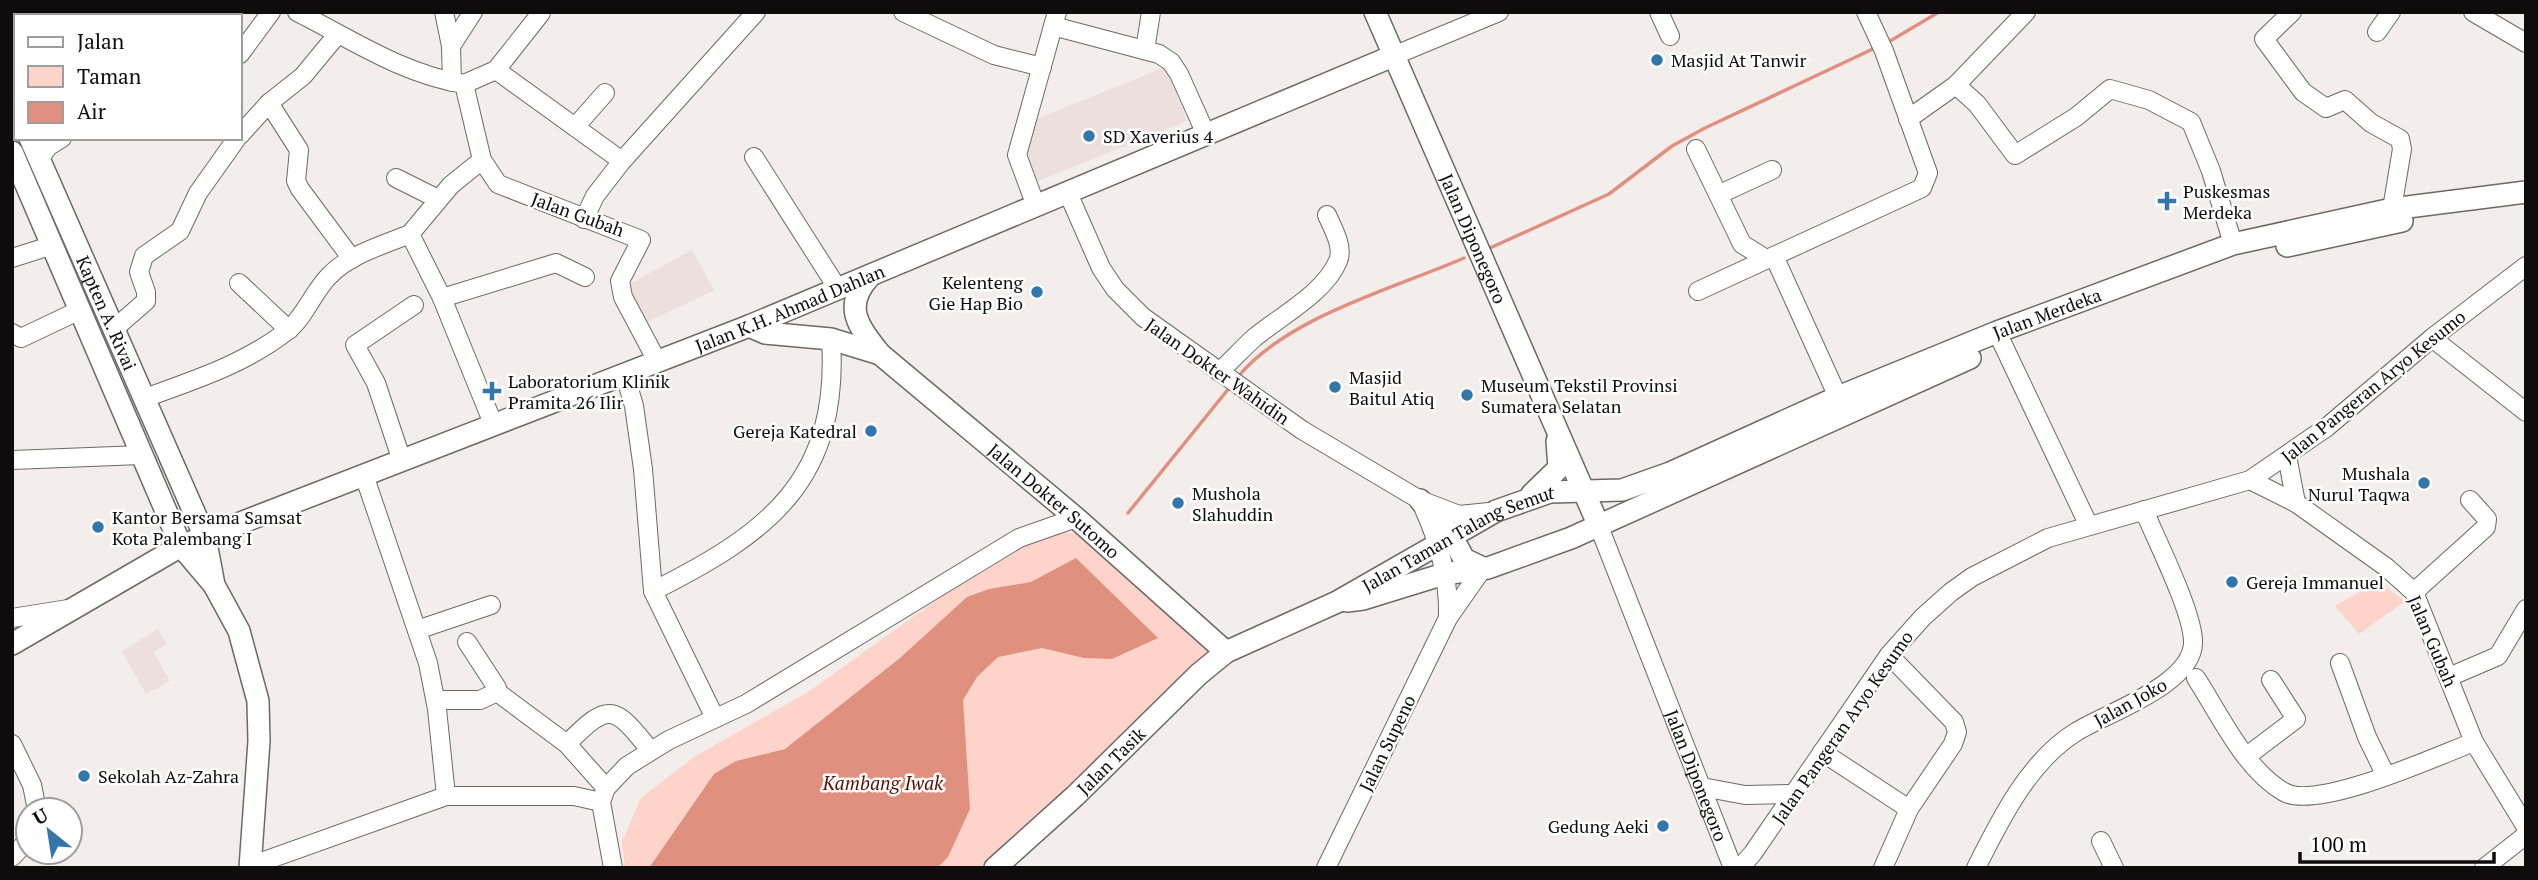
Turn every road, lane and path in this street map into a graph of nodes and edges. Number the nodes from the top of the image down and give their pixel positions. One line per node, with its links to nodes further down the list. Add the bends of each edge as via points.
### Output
1 (271, 12): 24 (street)
2 (297, 12): 19 (street)
3 (444, 12): 22 (street, Jalan Gubah)
4 (473, 12): 22 (street)
5 (903, 12): 26 (street, via 994,55)
6 (1151, 12): 23 (street)
7 (1375, 12): 25 (main road, Jalan Diponegoro)
8 (1499, 12): 25 (street)
9 (1659, 12): 20 (street)
10 (1866, 12): 32 (street)
11 (2026, 12): 29 (street)
12 (2292, 12): 52 (street, via 2264,39 2303,92 2326,108 2345,100 2371,123 2400,139)
13 (2391, 12): 18 (street)
14 (2473, 12): 21 (street)
15 (541, 13): 27 (street)
16 (746, 16): 44 (street)
17 (1055, 19): 23 (street); 26 (street)
18 (2377, 32)
19 (337, 35): 28 (street, via 376,55); 31 (street, via 303,76)
20 (1670, 36)
21 (2523, 37)
22 (451, 46): 28 (street, Jalan Gubah)
23 (1145, 50): 35 (street, via 1171,62)
24 (242, 51)
25 (1392, 56): 35 (main road, Jalan K.H. Ahmad Dahlan); 84 (main road, Jalan Diponegoro)
26 (1042, 67): 51 (street, via 1017,155)
27 (496, 70): 28 (street); 33 (street)
28 (458, 83): 43 (street, Jalan Gubah)
29 (1956, 85): 32 (street); 56 (street, via 1977,104 2015,155 2076,117 2110,89 2183,116 2194,128 2211,171)
30 (605, 93): 33 (street)
31 (269, 103): 34 (street); 60 (street, via 299,150 296,181 300,189)
32 (1909, 119): 59 (street, via 1928,173 1922,188)
33 (575, 127): 44 (street)
34 (242, 132)
35 (1205, 132): 47 (main road, Jalan K.H. Ahmad Dahlan)
36 (31, 140): 42 (main road, Kapten A. Rivai)
37 (60, 140): 42 (street)
38 (235, 140): 71 (street, via 198,193 180,231 144,257 139,272 146,300)
39 (1696, 149): 48 (street)
40 (12, 152): 57 (main road, Kapten A. Rivai)
41 (754, 157): 65 (street)
42 (39, 159): 71 (main road, Kapten A. Rivai)
43 (482, 160): 50 (street); 54 (street, Jalan Gubah, via 498,184)
44 (622, 161): 54 (street)
45 (1772, 170): 48 (street)
46 (396, 178): 50 (street)
47 (1068, 193): 51 (main road, Jalan K.H. Ahmad Dahlan); 80 (street, Jalan Dokter Wahidin, via 1115,289 1143,317)
48 (1720, 194): 59 (street, via 1742,244)
49 (2525, 196): 52 (main road, Jalan Merdeka); 74 (main road, Jalan Merdeka, via 2237,257)
50 (439, 199): 55 (street)
51 (1035, 206): 62 (main road, Jalan K.H. Ahmad Dahlan)
52 (2392, 209): 56 (main road, Jalan Merdeka)
53 (1327, 215): 80 (street, via 1339,244 1339,260 1304,300 1255,338)
54 (584, 219): 78 (street, Jalan Gubah, via 641,240 620,281 623,297)
55 (410, 234): 60 (street); 67 (street)
56 (2233, 244): 74 (main road, Jalan Merdeka)
57 (53, 245): 58 (street); 69 (main road, Kapten A. Rivai)
58 (12, 258)
59 (1770, 258): 66 (street); 81 (street)
60 (352, 259): 72 (street, via 329,276)
61 (2526, 266): 75 (street, Jalan Pangeran Aryo Kesumo)
62 (870, 276): 65 (main road, Jalan K.H. Ahmad Dahlan); 77 (main road, via 859,288 854,307 862,331)
63 (585, 277): 67 (street, via 556,263)
64 (239, 283): 72 (street)
65 (838, 289): 70 (main road, Jalan K.H. Ahmad Dahlan)
66 (1698, 291)
67 (442, 298): 85 (street)
68 (414, 305): 89 (street, via 355,345 376,383)
69 (80, 310): 73 (street, via 21,338); 86 (main road, Kapten A. Rivai)
70 (749, 326): 76 (main road, via 765,334); 78 (main road, Jalan K.H. Ahmad Dahlan)
71 (114, 329): 82 (main road, Kapten A. Rivai)
72 (289, 330): 82 (street, via 237,362)
73 (12, 333)
74 (2001, 337): 81 (main road, Jalan Merdeka); 100 (main road, Jalan Merdeka); 101 (street)
75 (2432, 338): 83 (street); 87 (street, Jalan Pangeran Aryo Kesumo)
76 (831, 339): 77 (main road); 108 (street, via 833,366 823,431 798,488 739,541)
77 (880, 354): 99 (main road, Jalan Dokter Sutomo)
78 (657, 361): 79 (main road, Jalan K.H. Ahmad Dahlan)
79 (625, 375): 85 (main road, Jalan K.H. Ahmad Dahlan); 108 (street, via 643,469)
80 (1229, 379): 94 (street, Jalan Dokter Wahidin, via 1302,430)
81 (1838, 397): 92 (main road, Jalan Merdeka, via 1670,473 1622,490)
82 (145, 398): 102 (main road, Kapten A. Rivai)
83 (2526, 412)
84 (1553, 422): 92 (main road); 93 (main road, via 1559,468)
85 (494, 426): 89 (main road, Jalan K.H. Ahmad Dahlan)
86 (141, 455): 88 (street); 104 (main road, Kapten A. Rivai)
87 (2287, 456): 91 (street, Jalan Pangeran Aryo Kesumo); 96 (street)
88 (12, 460)
89 (402, 460): 90 (main road, Jalan K.H. Ahmad Dahlan)
90 (364, 475): 102 (main road, Jalan K.H. Ahmad Dahlan); 116 (street)
91 (2250, 480): 96 (street, Jalan Gubah); 97 (street, Jalan Pangeran Aryo Kesumo)
92 (1586, 493): 93 (main road, Jalan Taman Talang Semut, via 1563,490); 100 (main road)
93 (1527, 498): 98 (main road, Jalan Taman Talang Semut)
94 (1420, 500): 98 (street, Jalan Dokter Wahidin, via 1459,515); 103 (main road)
95 (2470, 500): 109 (street, via 2488,524)
96 (2296, 503): 109 (street, Jalan Gubah)
97 (2144, 510): 101 (street, Jalan Pangeran Aryo Kesumo); 151 (street, Jalan Joko, via 2193,640 2186,663 2173,678 2075,732 2052,750 2015,798)
98 (1496, 511): 103 (main road, Jalan Taman Talang Semut)
99 (1076, 518): 119 (main road, Jalan Dokter Sutomo); 127 (street, via 1019,538 746,704)
100 (1598, 524): 105 (main road, Jalan Taman Talang Semut); 135 (street, Jalan Diponegoro)
101 (2088, 524): 120 (street, Jalan Pangeran Aryo Kesumo, via 2048,538 1972,577 1923,617)
102 (205, 537): 104 (main road, Jalan K.H. Ahmad Dahlan); 107 (main road, Kapten A. Rivai)
103 (1444, 541): 105 (main road); 106 (street); 110 (main road, Jalan Taman Talang Semut)
104 (181, 546): 107 (main road, Kapten A. Rivai); 112 (main road, Jalan K.H. Ahmad Dahlan)
105 (1483, 568): 106 (main road, Jalan Taman Talang Semut); 115 (street, Jalan Supeno)
106 (1444, 574): 110 (main road, Jalan Taman Talang Semut, via 1363,599); 115 (street)
107 (214, 585): 144 (main road, via 239,631 258,701)
108 (653, 591): 127 (street)
109 (2414, 592): 122 (street, Jalan Gubah)
110 (1337, 602): 119 (main road, Jalan Taman Talang Semut)
111 (491, 605): 116 (street)
112 (76, 607): 114 (street); 118 (main road, Jalan K.H. Ahmad Dahlan)
113 (2526, 609): 122 (street, via 2498,656)
114 (12, 618)
115 (1448, 618): 147 (street, Jalan Supeno)
116 (416, 630): 126 (street)
117 (467, 642): 125 (street)
118 (12, 644)
119 (1226, 652): 146 (main road, Jalan Tasik)
120 (1889, 655): 132 (street, Jalan Pangeran Aryo Kesumo); 140 (street, via 1954,722 1956,732 1953,744)
121 (2340, 663): 134 (street)
122 (2449, 677): 128 (street, Jalan Gubah)
123 (2196, 678): 133 (street)
124 (2271, 680): 133 (street, via 2296,719)
125 (497, 692): 126 (street, via 480,700); 130 (street)
126 (436, 700): 139 (street)
127 (715, 718): 131 (street)
128 (2474, 742): 134 (street); 141 (street, Jalan Gubah)
129 (12, 744): 138 (street)
130 (567, 744): 131 (street, via 602,714 614,713 623,717); 137 (street)
131 (650, 750): 137 (street, via 626,766)
132 (1822, 752): 136 (street, Jalan Pangeran Aryo Kesumo); 140 (street)
133 (2247, 756): 134 (street, via 2272,784 2295,795 2321,796)
134 (2386, 776)
135 (1702, 788): 136 (street, via 1745,795); 148 (street, Jalan Diponegoro)
136 (1793, 794): 149 (street, Jalan Pangeran Aryo Kesumo)
137 (604, 795): 139 (street); 145 (street)
138 (34, 796)
139 (446, 796): 144 (street)
140 (1909, 809): 150 (street)
141 (2526, 827)
142 (2526, 835): 153 (street)
143 (2101, 841): 152 (street)
144 (250, 867)
145 (613, 868)
146 (995, 868)
147 (1326, 868)
148 (1733, 868)
149 (1740, 868)
150 (1883, 868)
151 (1976, 868)
152 (2114, 868)
153 (2484, 868)

